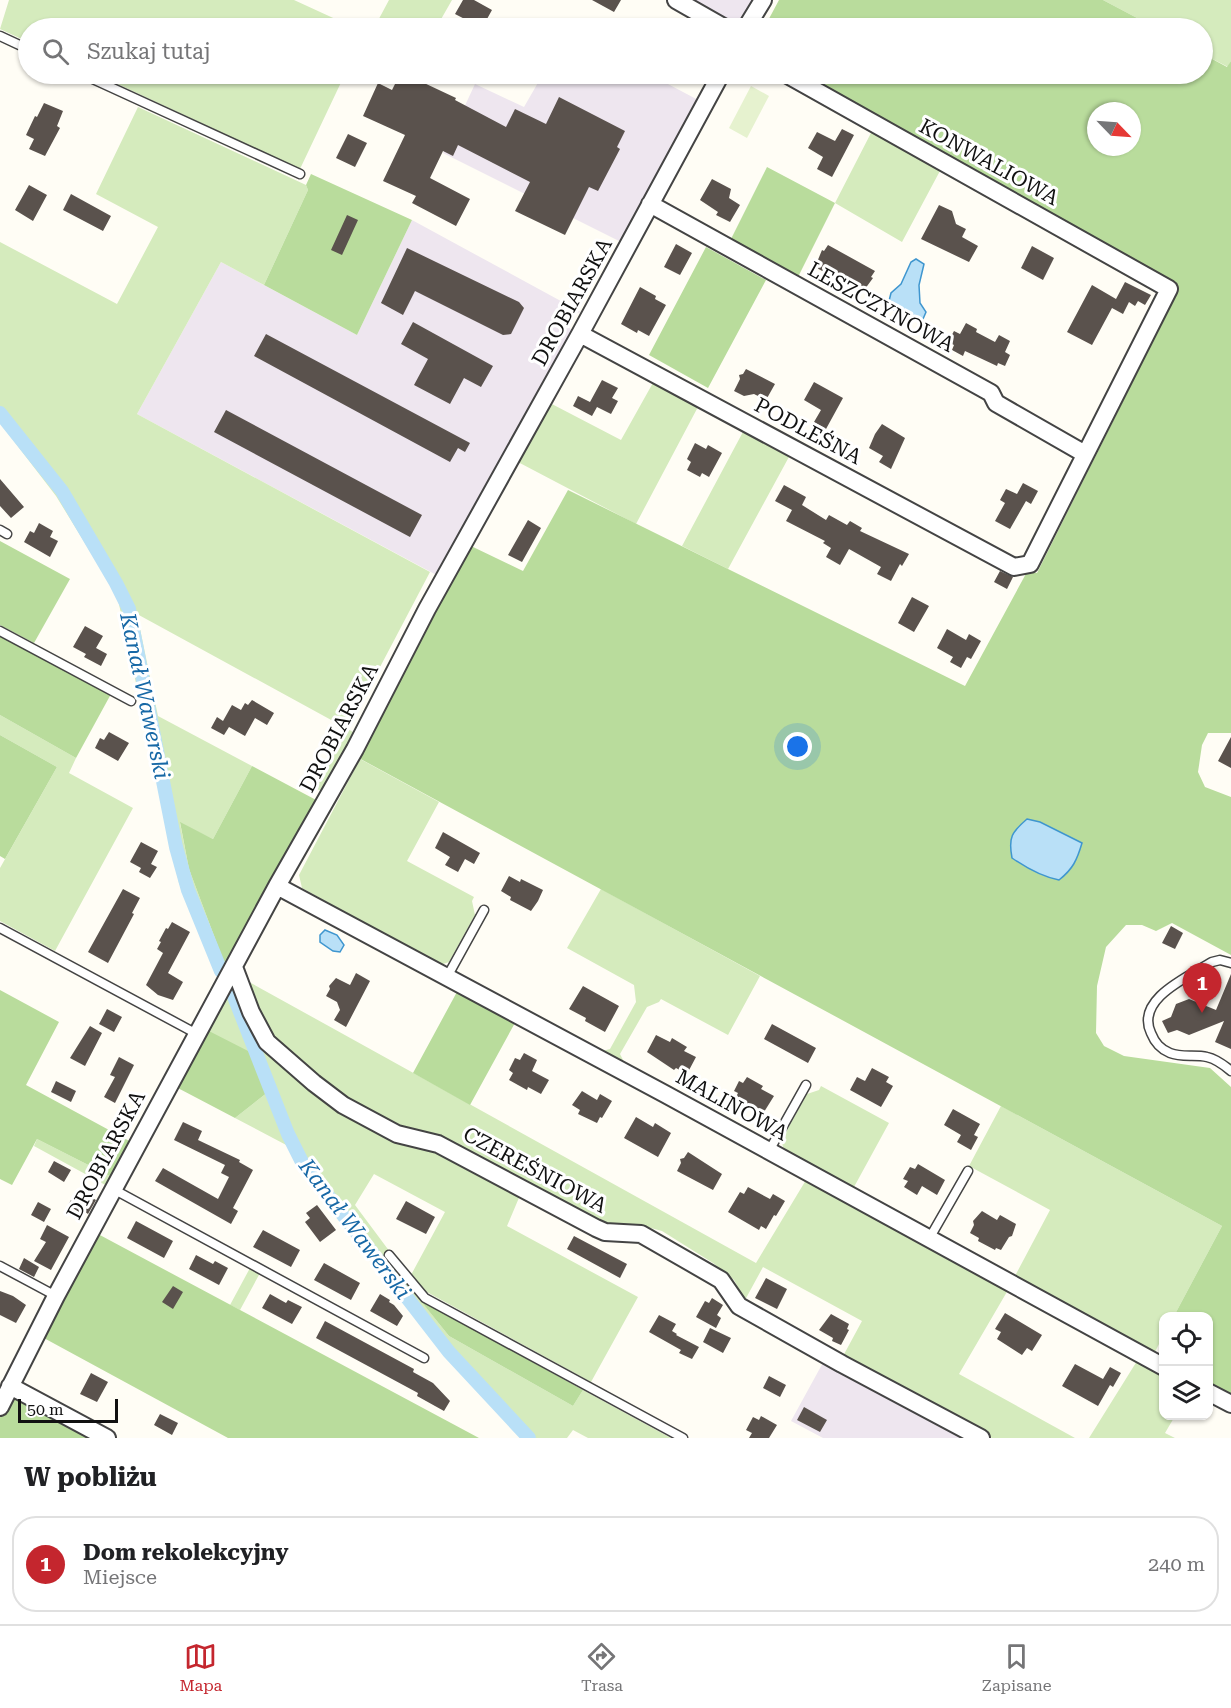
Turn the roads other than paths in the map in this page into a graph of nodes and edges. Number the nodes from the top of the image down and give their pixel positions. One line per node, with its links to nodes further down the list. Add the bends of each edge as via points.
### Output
1 (676, 0): 3 (street)
2 (763, 0): 4 (street)
3 (708, 18)
4 (752, 18)
5 (0, 36): 6 (lane)
6 (18, 44)
7 (104, 84): 10 (lane)
8 (716, 84): 11 (street, DROBIARSKA)
9 (804, 84): 13 (street, KONWALIOWA, via 1169,289)
10 (300, 174)
11 (651, 204): 12 (street, DROBIARSKA); 13 (street, LESZCZYNOWA, via 990,393 996,403)
12 (580, 334): 13 (street, PODLEŚNA, via 1014,567 1030,564); 16 (street, DROBIARSKA)
13 (1085, 454)
14 (0, 631): 15 (lane)
15 (131, 702)
16 (277, 886): 20 (street, DROBIARSKA); 21 (street, MALINOWA)
17 (484, 910): 21 (lane)
18 (0, 928): 22 (lane)
19 (1231, 963): 23 (lane, via 1212,962 1164,992 1152,1005 1148,1018 1158,1046 1171,1054 1209,1058)
20 (234, 966): 22 (street, DROBIARSKA); 40 (street, CZEREŚNIOWA, via 267,1042 343,1105 398,1134 438,1144 605,1232 641,1234 721,1280 739,1306)
21 (447, 977): 25 (street, MALINOWA)
22 (197, 1034): 27 (street, DROBIARSKA)
23 (1231, 1071)
24 (806, 1085): 25 (lane)
25 (769, 1151): 28 (street, MALINOWA)
26 (968, 1171): 28 (lane)
27 (113, 1189): 31 (street, DROBIARSKA); 32 (lane)
28 (929, 1239): 33 (street, MALINOWA)
29 (389, 1255): 39 (lane, via 425,1298)
30 (0, 1266): 31 (lane)
31 (56, 1296): 34 (street, DROBIARSKA)
32 (424, 1358)
33 (1162, 1366)
34 (10, 1386): 37 (street, DROBIARSKA); 38 (street)
35 (1213, 1394): 36 (street)
36 (1231, 1404)
37 (0, 1407)
38 (107, 1438)
39 (683, 1438)
40 (981, 1438)

